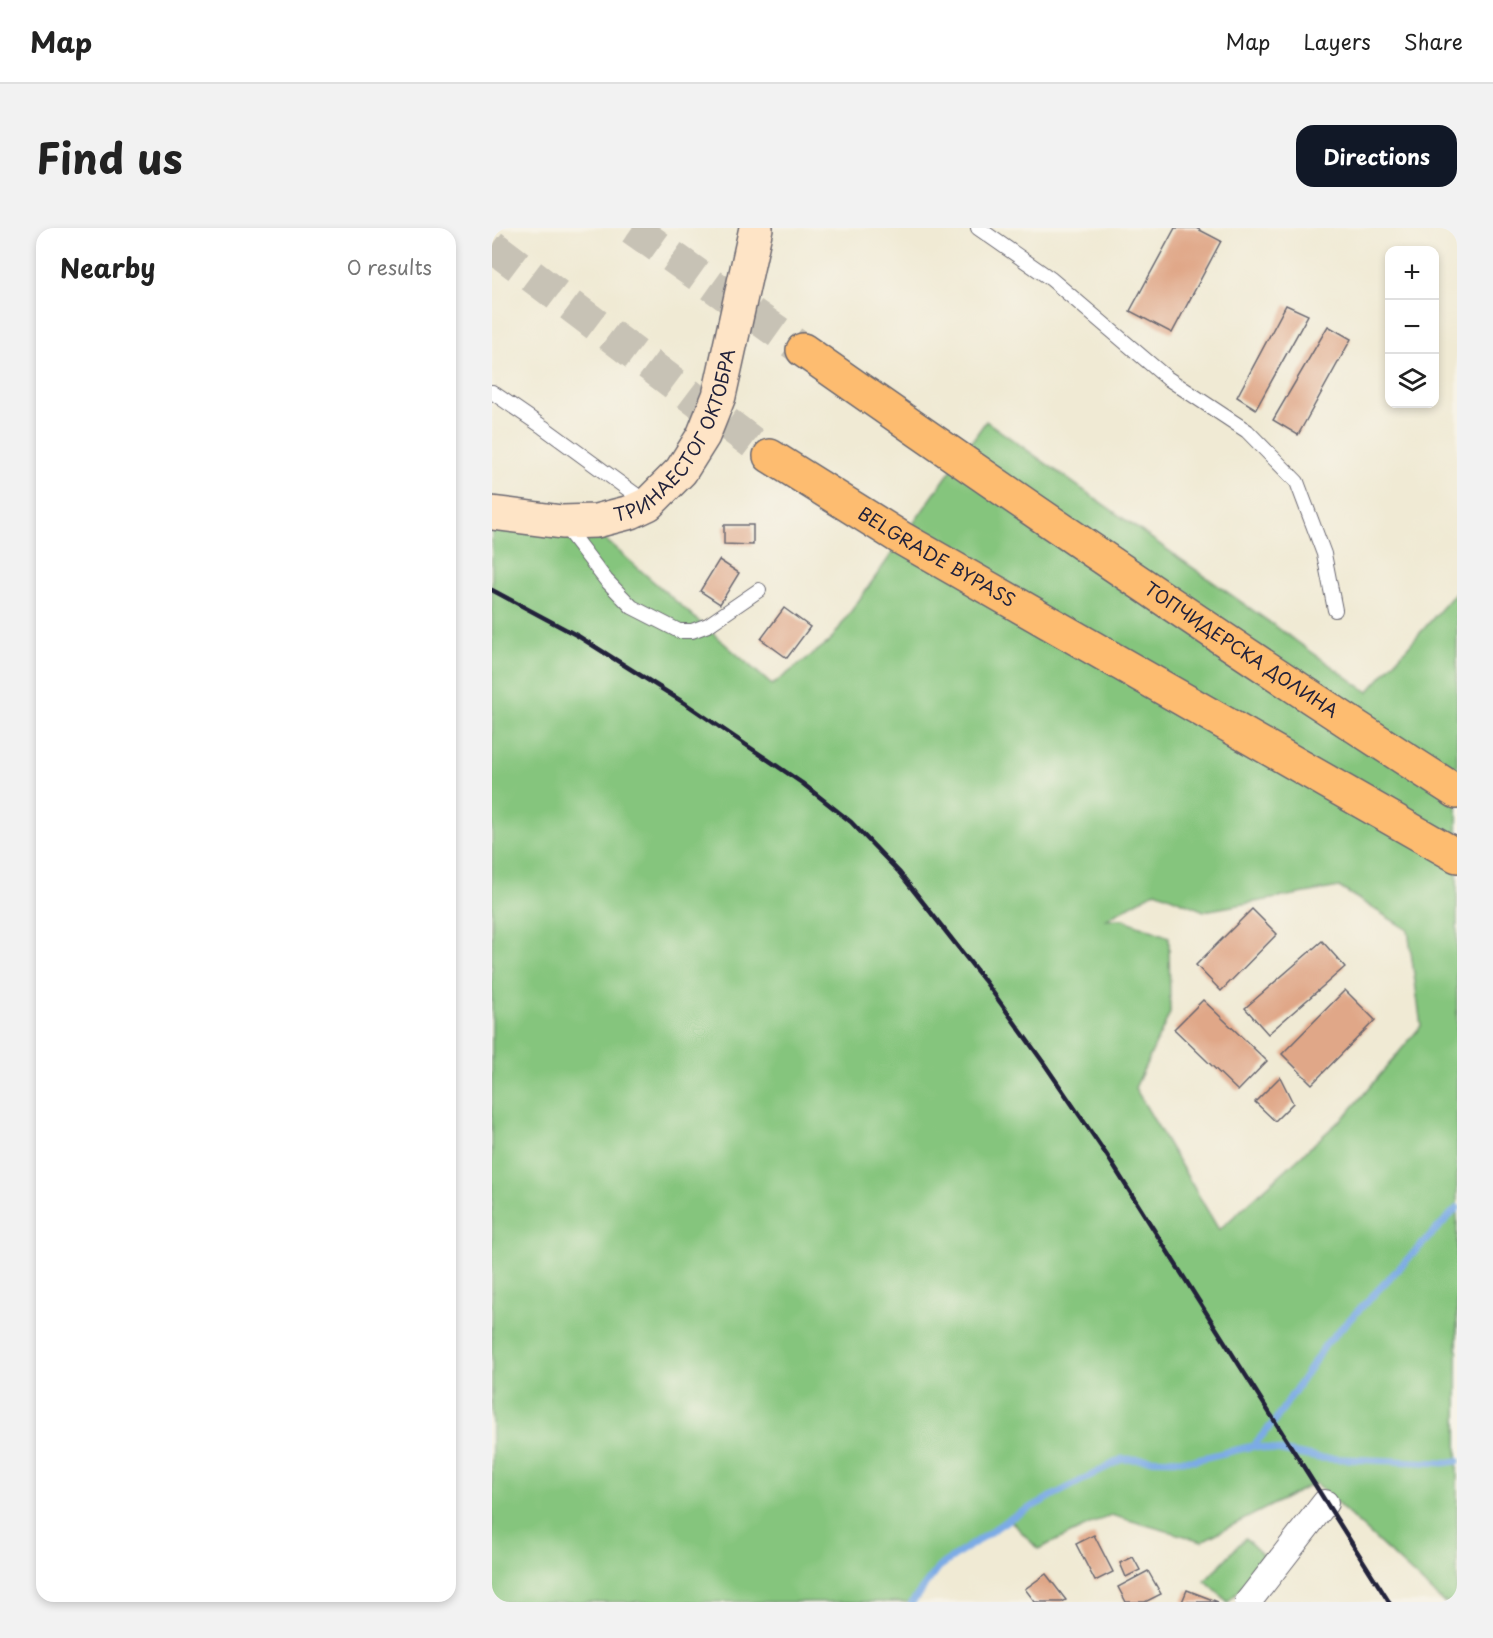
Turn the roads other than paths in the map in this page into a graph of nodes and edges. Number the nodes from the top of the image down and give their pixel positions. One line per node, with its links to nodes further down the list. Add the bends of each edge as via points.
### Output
1 (756, 228): 8 (street, ТРИНАЕСТОГ ОКТОБРА, via 719,396 703,436 681,471)
2 (978, 228): 12 (lane, via 1051,279 1167,378 1247,431 1297,482 1323,554)
3 (802, 350): 13 (highway, ТОПЧИДЕРСКА ДОЛИНА, via 1027,506)
4 (492, 393): 5 (lane)
5 (507, 403): 6 (lane); 8 (lane)
6 (492, 409)
7 (770, 456): 14 (highway, BELGRADE BYPASS, via 901,538)
8 (648, 504): 10 (street, ТРИНАЕСТОГ ОКТОБРА, via 596,521)
9 (492, 513): 10 (street, ТРИНАЕСТОГ ОКТОБРА)
10 (562, 522): 11 (lane, via 594,566 632,607 680,631 708,625)
11 (759, 590)
12 (1335, 610)
13 (1457, 792)
14 (1457, 856)
15 (1325, 1503): 16 (street)
16 (1248, 1602)

